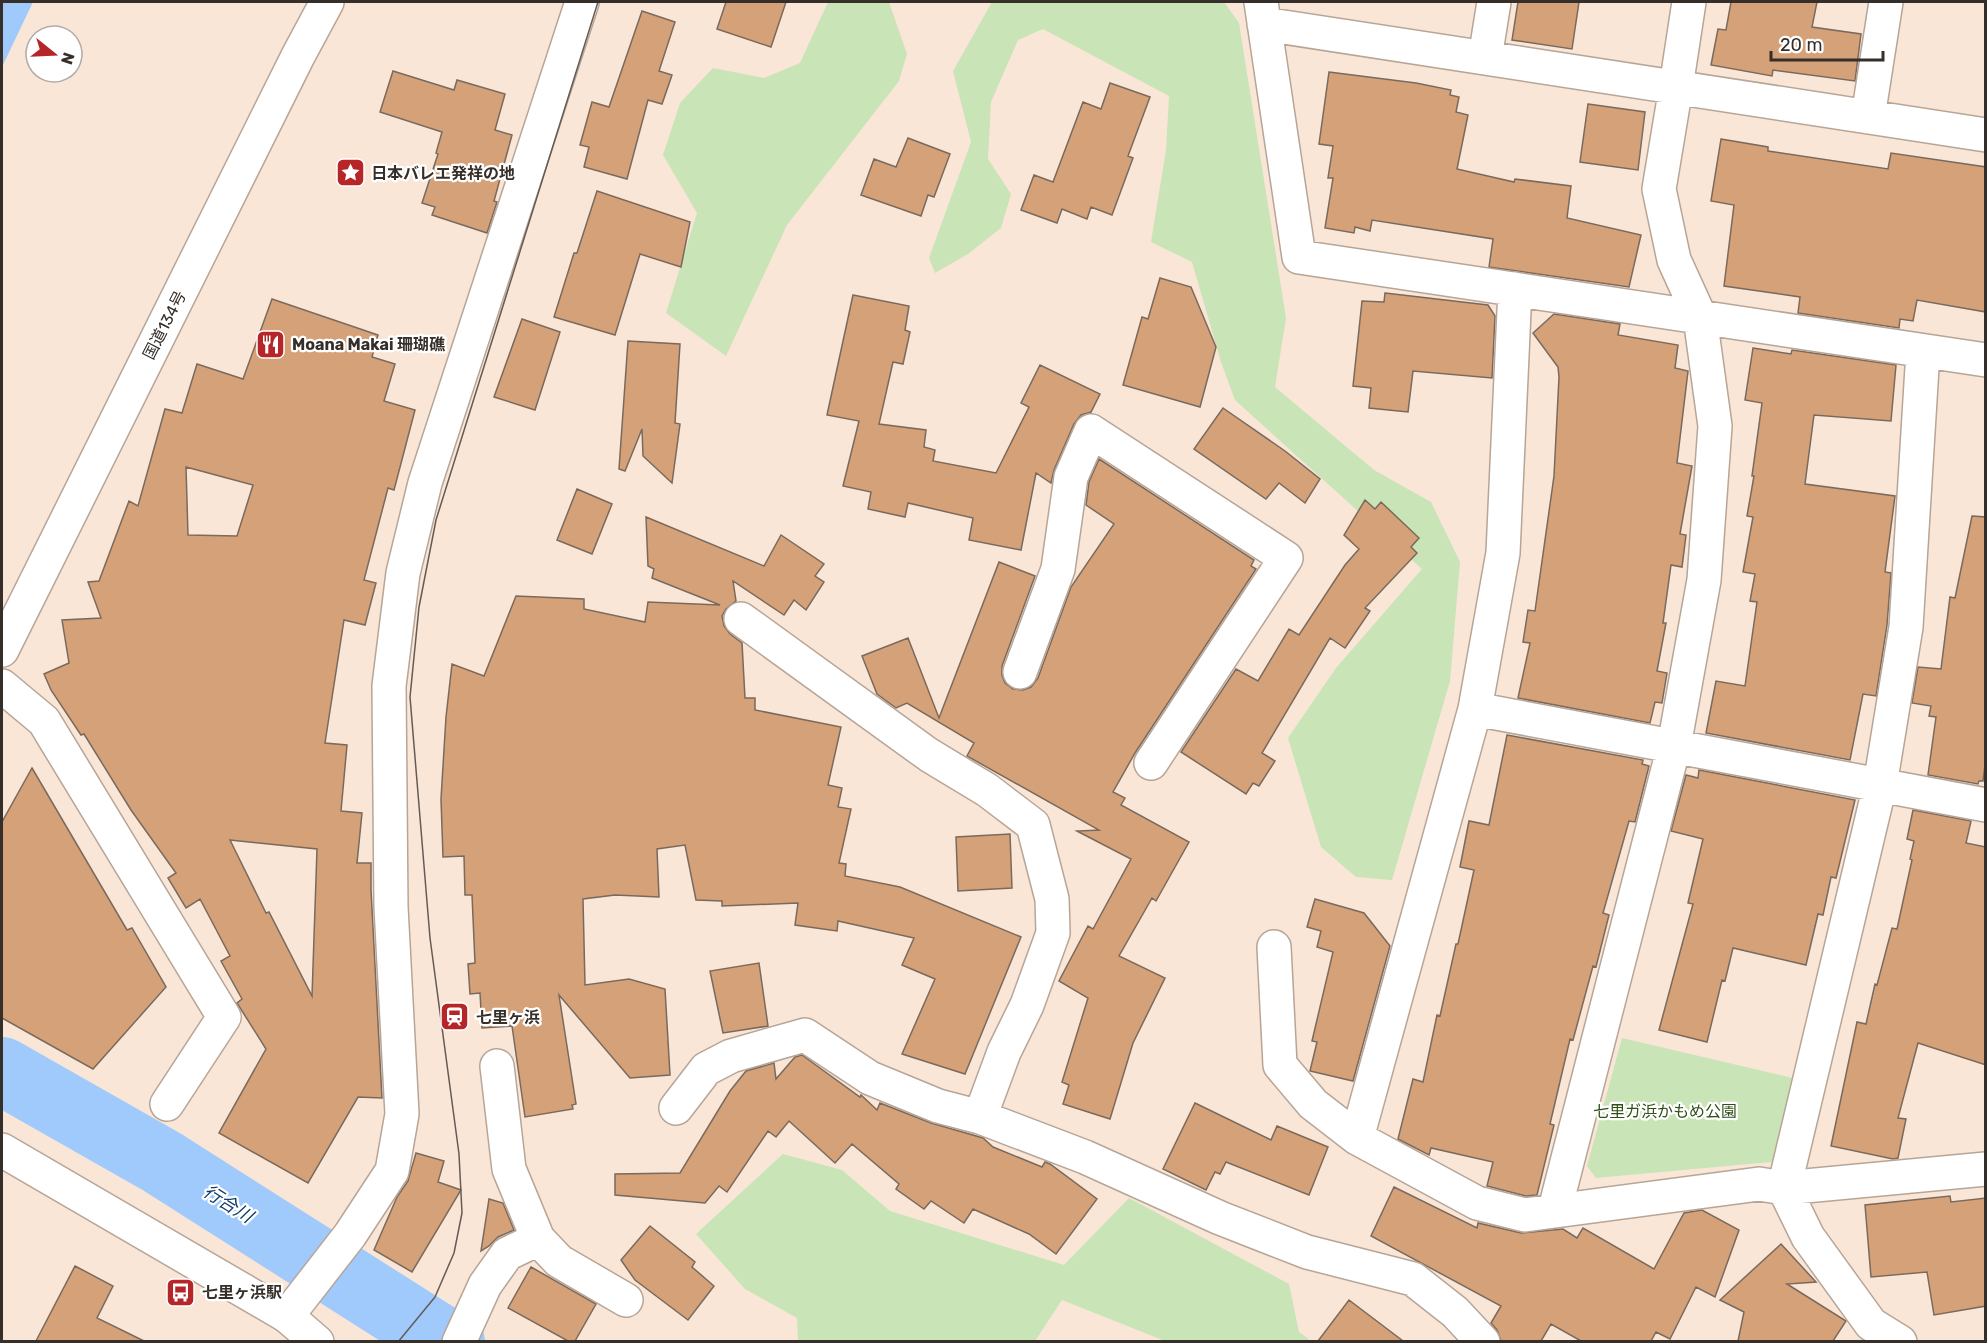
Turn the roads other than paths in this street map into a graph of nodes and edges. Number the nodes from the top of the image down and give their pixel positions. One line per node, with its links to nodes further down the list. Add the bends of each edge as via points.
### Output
1 (327, 2): 16 (main road, 国道134号)
2 (582, 2): 36 (main road, via 425,483 403,573 390,686 391,907 402,1114 392,1171 351,1235)
3 (1494, 2): 7 (main road)
4 (1689, 2): 8 (main road)
5 (1886, 2): 9 (main road)
6 (1262, 13): 7 (main road); 11 (main road, via 1299,257)
7 (1485, 58): 8 (main road)
8 (1676, 87): 9 (main road); 12 (main road, via 1659,189 1674,260)
9 (1868, 117): 10 (main road)
10 (1986, 135)
11 (1515, 290): 12 (main road); 19 (main road, via 1503,553)
12 (1700, 317): 13 (main road); 20 (main road, via 1715,426 1704,580)
13 (1923, 351): 14 (main road); 22 (main road, via 1906,627)
14 (1986, 360)
15 (741, 619): 28 (main road, via 929,755 987,790 1034,825 1052,899 1053,933)
16 (2, 650)
17 (1020, 672): 21 (main road, via 1058,569 1071,477 1091,431 1286,558)
18 (2, 686): 26 (main road, via 44,721 224,1017)
19 (1475, 709): 20 (main road); 29 (main road)
20 (1674, 746): 22 (main road); 33 (main road)
21 (1151, 763)
22 (1880, 785): 23 (main road); 32 (main road)
23 (1986, 805)
24 (1274, 947): 29 (main road, via 1280,1065 1313,1104)
25 (496, 1066): 34 (main road, via 509,1169)
26 (167, 1104)
27 (676, 1108): 28 (main road, via 706,1069 731,1056 805,1035 870,1078 938,1106)
28 (980, 1117): 39 (main road, via 1085,1157 1307,1252 1413,1279 1455,1312)
29 (1357, 1138): 33 (main road, via 1477,1203 1525,1215)
30 (2, 1150): 36 (main road)
31 (1986, 1169): 32 (main road)
32 (1784, 1188): 33 (main road, via 1759,1184); 40 (main road, via 1808,1237 1871,1324)
33 (1555, 1209)
34 (538, 1239): 35 (main road, via 559,1261); 38 (main road, via 507,1254 485,1285)
35 (626, 1300)
36 (287, 1316): 37 (main road)
37 (317, 1341)
38 (459, 1341)
39 (1483, 1341)
40 (1900, 1341)

